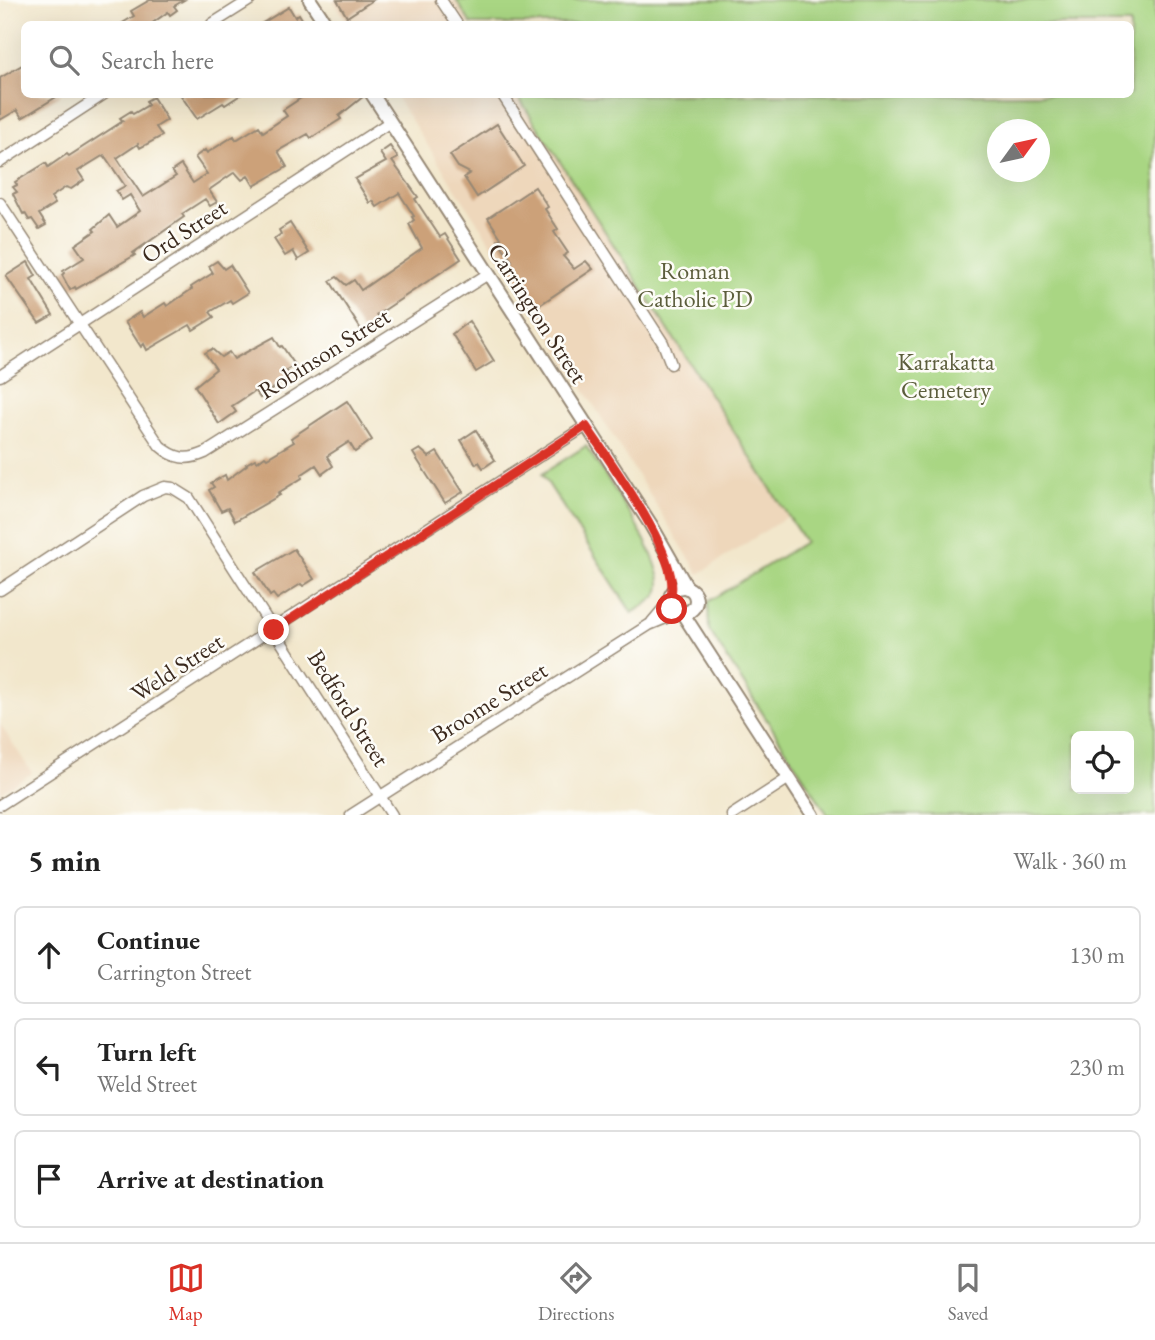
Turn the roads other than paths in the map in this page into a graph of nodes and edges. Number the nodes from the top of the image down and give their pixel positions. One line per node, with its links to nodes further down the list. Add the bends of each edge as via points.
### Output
1 (250, 0): 4 (street)
2 (310, 0): 5 (street)
3 (441, 0): 6 (street)
4 (217, 21)
5 (324, 21)
6 (455, 21)
7 (98, 98): 11 (street)
8 (375, 98): 10 (street, Carrington Street)
9 (505, 98): 15 (street, via 663,343)
10 (390, 122): 13 (street, Carrington Street); 14 (street, Ord Street)
11 (0, 162)
12 (0, 203): 14 (street)
13 (488, 274): 14 (street, Robinson Street, via 192,458 170,455 160,446); 17 (street, Carrington Street)
14 (79, 324): 16 (street, Ord Street)
15 (671, 364)
16 (0, 376)
17 (586, 426): 18 (street, Carrington Street); 24 (street, Weld Street)
18 (666, 556): 19 (street, Carrington Street); 21 (street, Carrington Street)
19 (687, 587): 21 (street); 22 (street, via 696,599)
20 (0, 590): 24 (street, Bedford Street, via 143,496 173,488 189,498)
21 (671, 596): 22 (street, via 672,609); 23 (street, Broome Street)
22 (684, 613): 23 (street, Broome Street); 25 (street)
23 (649, 625): 26 (street, Broome Street)
24 (274, 630): 26 (street, Bedford Street); 27 (street, Weld Street)
25 (789, 778): 30 (street); 31 (street)
26 (380, 796): 28 (street, Broome Street); 29 (street, Bedford Street)
27 (0, 806)
28 (351, 815)
29 (392, 815)
30 (733, 815)
31 (813, 815)

